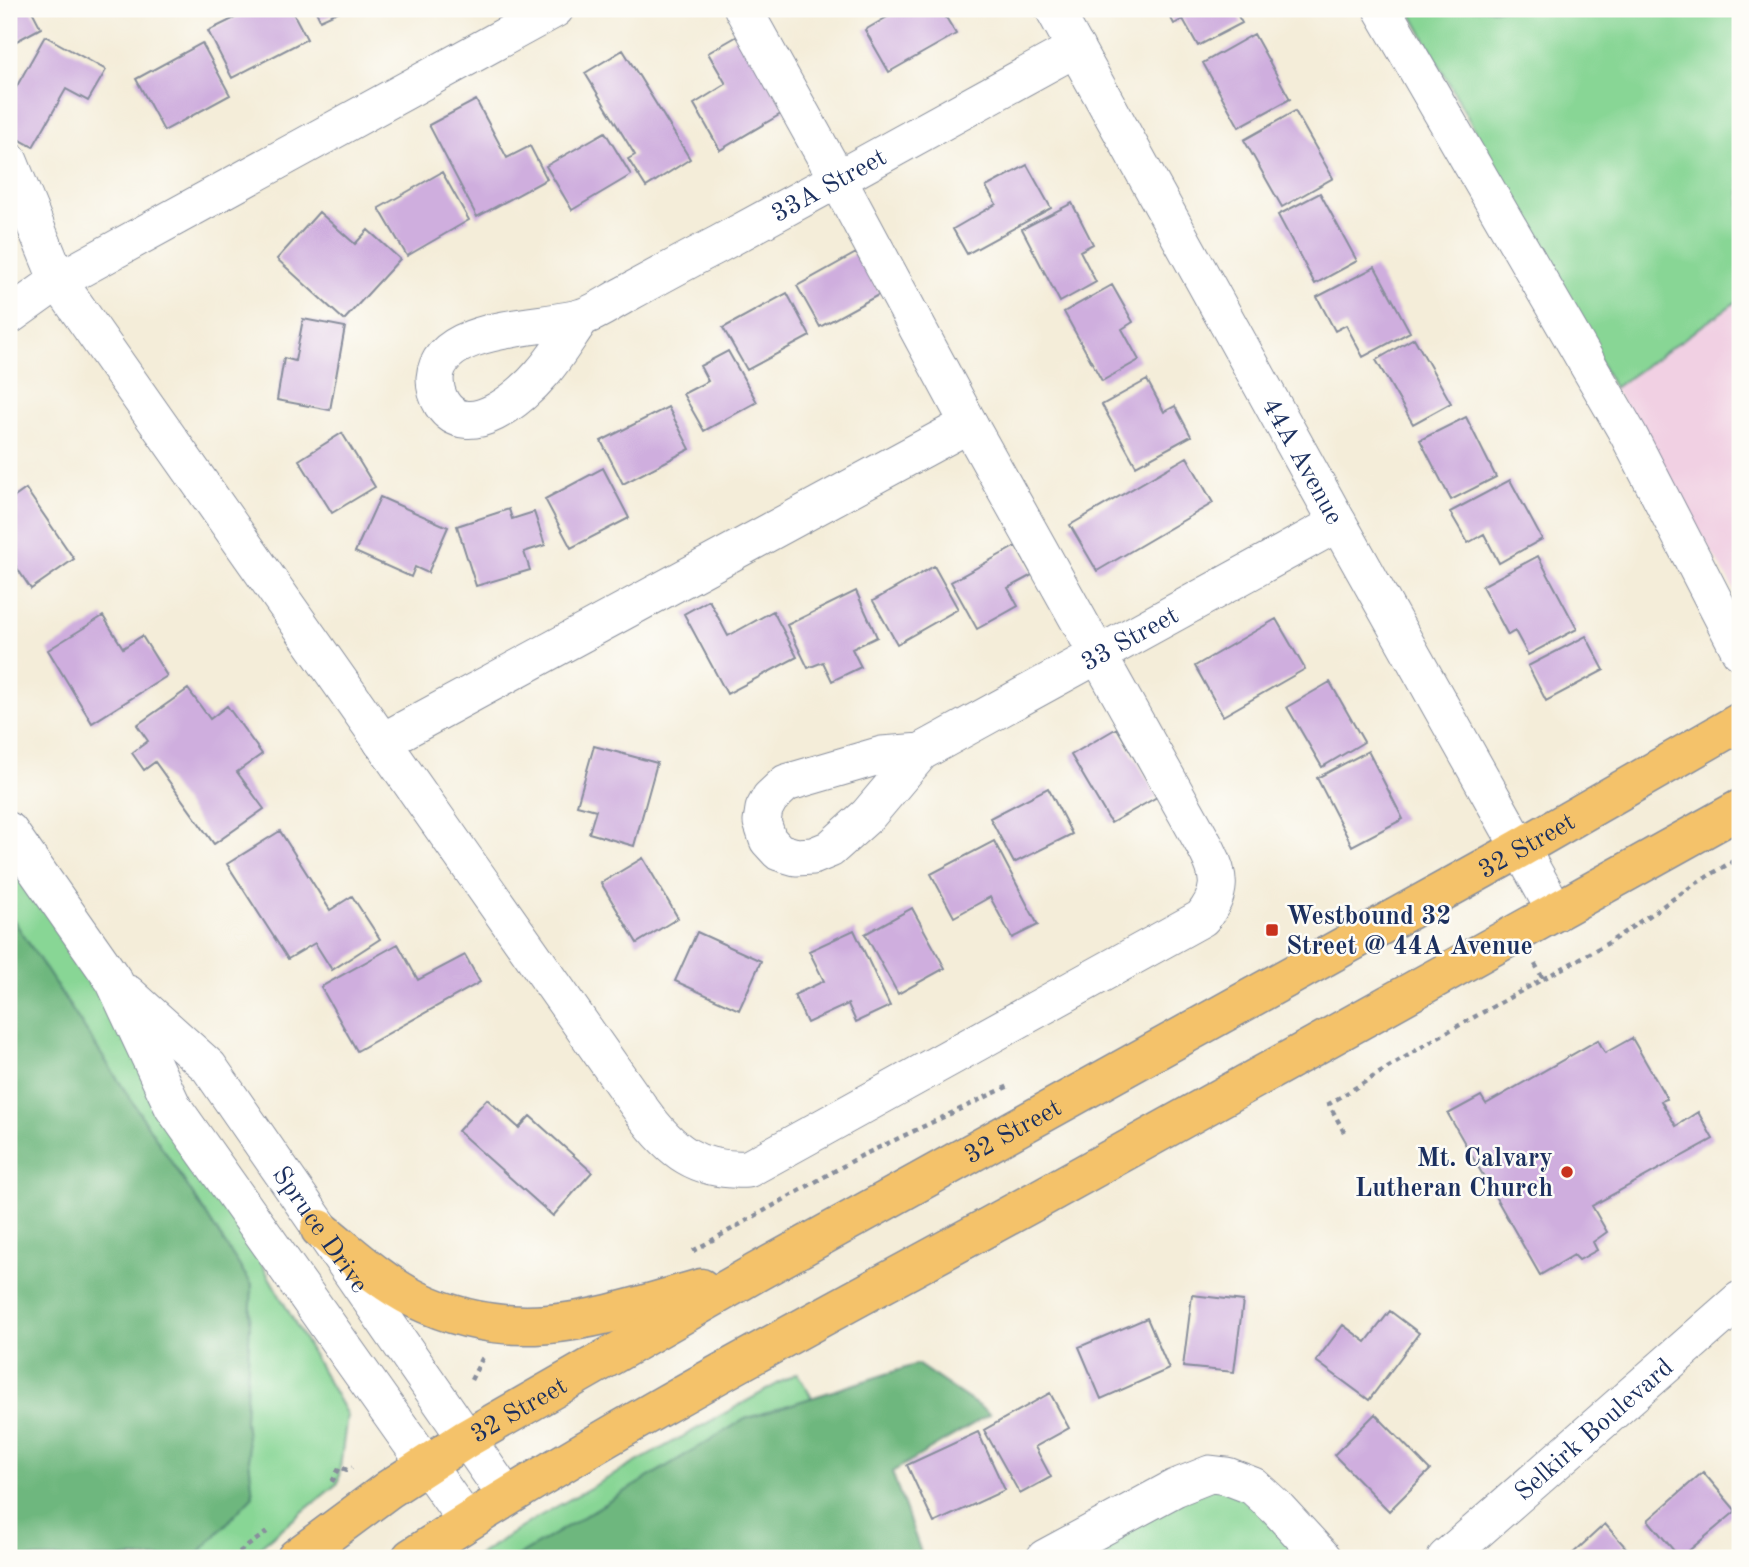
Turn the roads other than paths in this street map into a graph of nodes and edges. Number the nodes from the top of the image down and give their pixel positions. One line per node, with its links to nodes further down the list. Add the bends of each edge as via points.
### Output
1 (555, 9): 8 (street)
2 (743, 9): 7 (street)
3 (1054, 9): 5 (street, 44A Avenue)
4 (1382, 9): 13 (street, via 1628,434)
5 (1076, 48): 7 (street, 33A Street); 12 (street, 44A Avenue)
6 (9, 161): 8 (street)
7 (838, 180): 10 (street, 33A Street); 11 (street)
8 (58, 281): 9 (street); 16 (street)
9 (9, 316)
10 (582, 317)
11 (969, 424): 14 (street); 16 (street)
12 (1338, 523): 14 (street, 33 Street); 20 (street, 44A Avenue)
13 (1740, 651)
14 (1099, 655): 16 (street, via 1216,868 1214,904 1202,918 748,1169 702,1165 678,1152 658,1132); 17 (street, 33 Street)
15 (1740, 722): 20 (main road, 32 Street)
16 (382, 742)
17 (921, 752)
18 (1740, 809): 21 (main road)
19 (9, 831): 22 (street, Spruce Drive)
20 (1521, 848): 21 (street, 44A Avenue); 24 (main road, 32 Street)
21 (1556, 912): 28 (main road, via 757,1353)
22 (114, 981): 23 (street, Spruce Drive, via 209,1067); 27 (street, Spruce Drive, via 173,1107)
23 (320, 1229): 24 (main road, via 413,1298 491,1324 553,1325 592,1319); 26 (street, Spruce Drive)
24 (757, 1272): 26 (main road, 32 Street)
25 (1740, 1300): 34 (street, Selkirk Boulevard)
26 (466, 1439): 27 (main road, 32 Street); 28 (street, Spruce Drive)
27 (428, 1464): 29 (street, Spruce Drive); 30 (main road, 32 Street)
28 (507, 1497): 29 (main road)
29 (467, 1522): 31 (main road)
30 (296, 1558)
31 (411, 1558)
32 (1045, 1558): 33 (street, via 1210,1474 1253,1486)
33 (1323, 1558)
34 (1446, 1558)

